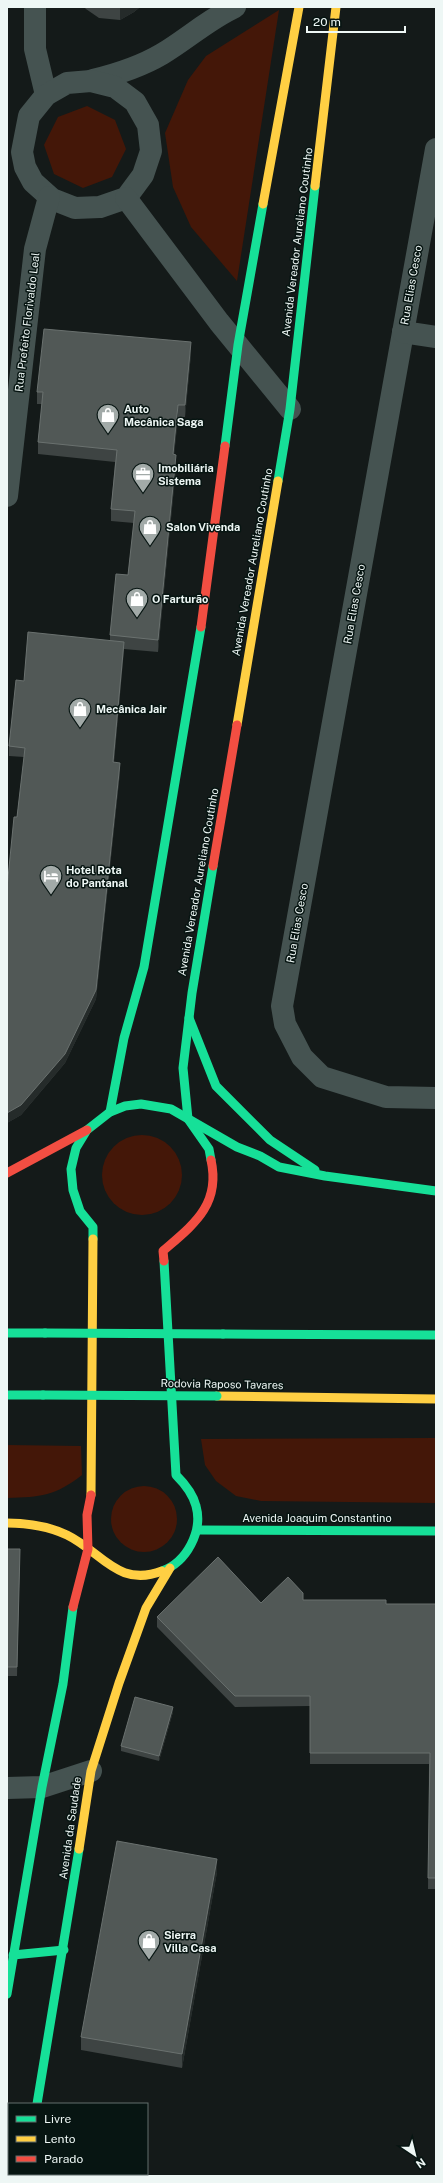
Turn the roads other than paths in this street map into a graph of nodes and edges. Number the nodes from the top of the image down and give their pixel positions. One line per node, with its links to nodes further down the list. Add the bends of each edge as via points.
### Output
1 (35, 7): 6 (street, via 35,49)
2 (235, 7): 5 (street, via 162,54 127,72)
3 (299, 7): 13 (main road)
4 (336, 7): 14 (main road, Avenida Vereador Aureliano Coutinho)
5 (91, 81): 6 (street, via 67,84); 10 (street, via 115,87 130,98 148,125 151,151 143,176)
6 (46, 95): 8 (street, via 29,116)
7 (436, 149): 11 (street, Rua Elias Cesco)
8 (14, 151): 9 (street, via 33,182)
9 (49, 197): 10 (street, via 75,208 100,207); 15 (street, Rua Prefeito Florivaldo Leal, via 35,249)
10 (126, 198): 13 (street)
11 (403, 332): 12 (street); 17 (street, Rua Elias Cesco, via 282,1006 285,1024 302,1057 322,1077 386,1098)
12 (436, 336)
13 (238, 345): 14 (street); 18 (main road, via 203,612 144,967 119,1059)
14 (290, 410): 16 (main road, Avenida Vereador Aureliano Coutinho)
15 (7, 496)
16 (188, 1015): 19 (main road, Avenida Vereador Aureliano Coutinho, via 183,1068); 22 (main road, via 216,1086 270,1140)
17 (436, 1098)
18 (110, 1112): 19 (main road, via 133,1105 156,1105 171,1109); 20 (main road)
19 (188, 1120): 22 (main road, via 279,1167); 29 (main road, via 209,1149 214,1174 210,1198 199,1219 163,1251 176,1475 187,1485 194,1499 198,1514)
20 (87, 1130): 21 (main road); 31 (main road, via 76,1148 71,1169 72,1190 80,1211 93,1227 92,1497 87,1515)
21 (7, 1173)
22 (324, 1176): 23 (main road)
23 (436, 1191)
24 (7, 1333): 25 (main road, bridge)
25 (436, 1335)
26 (7, 1395): 27 (main road, Rodovia Raposo Tavares, bridge)
27 (436, 1398)
28 (7, 1523): 31 (main road, via 19,1522 50,1529 74,1538)
29 (198, 1530): 30 (main road, Avenida Joaquim Constantino); 32 (main road, via 189,1551)
30 (436, 1531)
31 (88, 1549): 32 (main road, via 110,1566 128,1574 147,1576); 34 (main road, via 73,1608 63,1684)
32 (170, 1568): 33 (main road, Avenida da Saudade, via 146,1608)
33 (91, 1771): 34 (street); 36 (main road, Avenida da Saudade)
34 (42, 1786): 35 (street); 37 (main road)
35 (7, 1788)
36 (64, 1950): 37 (main road); 39 (main road, Avenida da Saudade)
37 (13, 1955): 38 (main road)
38 (7, 1994)
39 (37, 2103)

